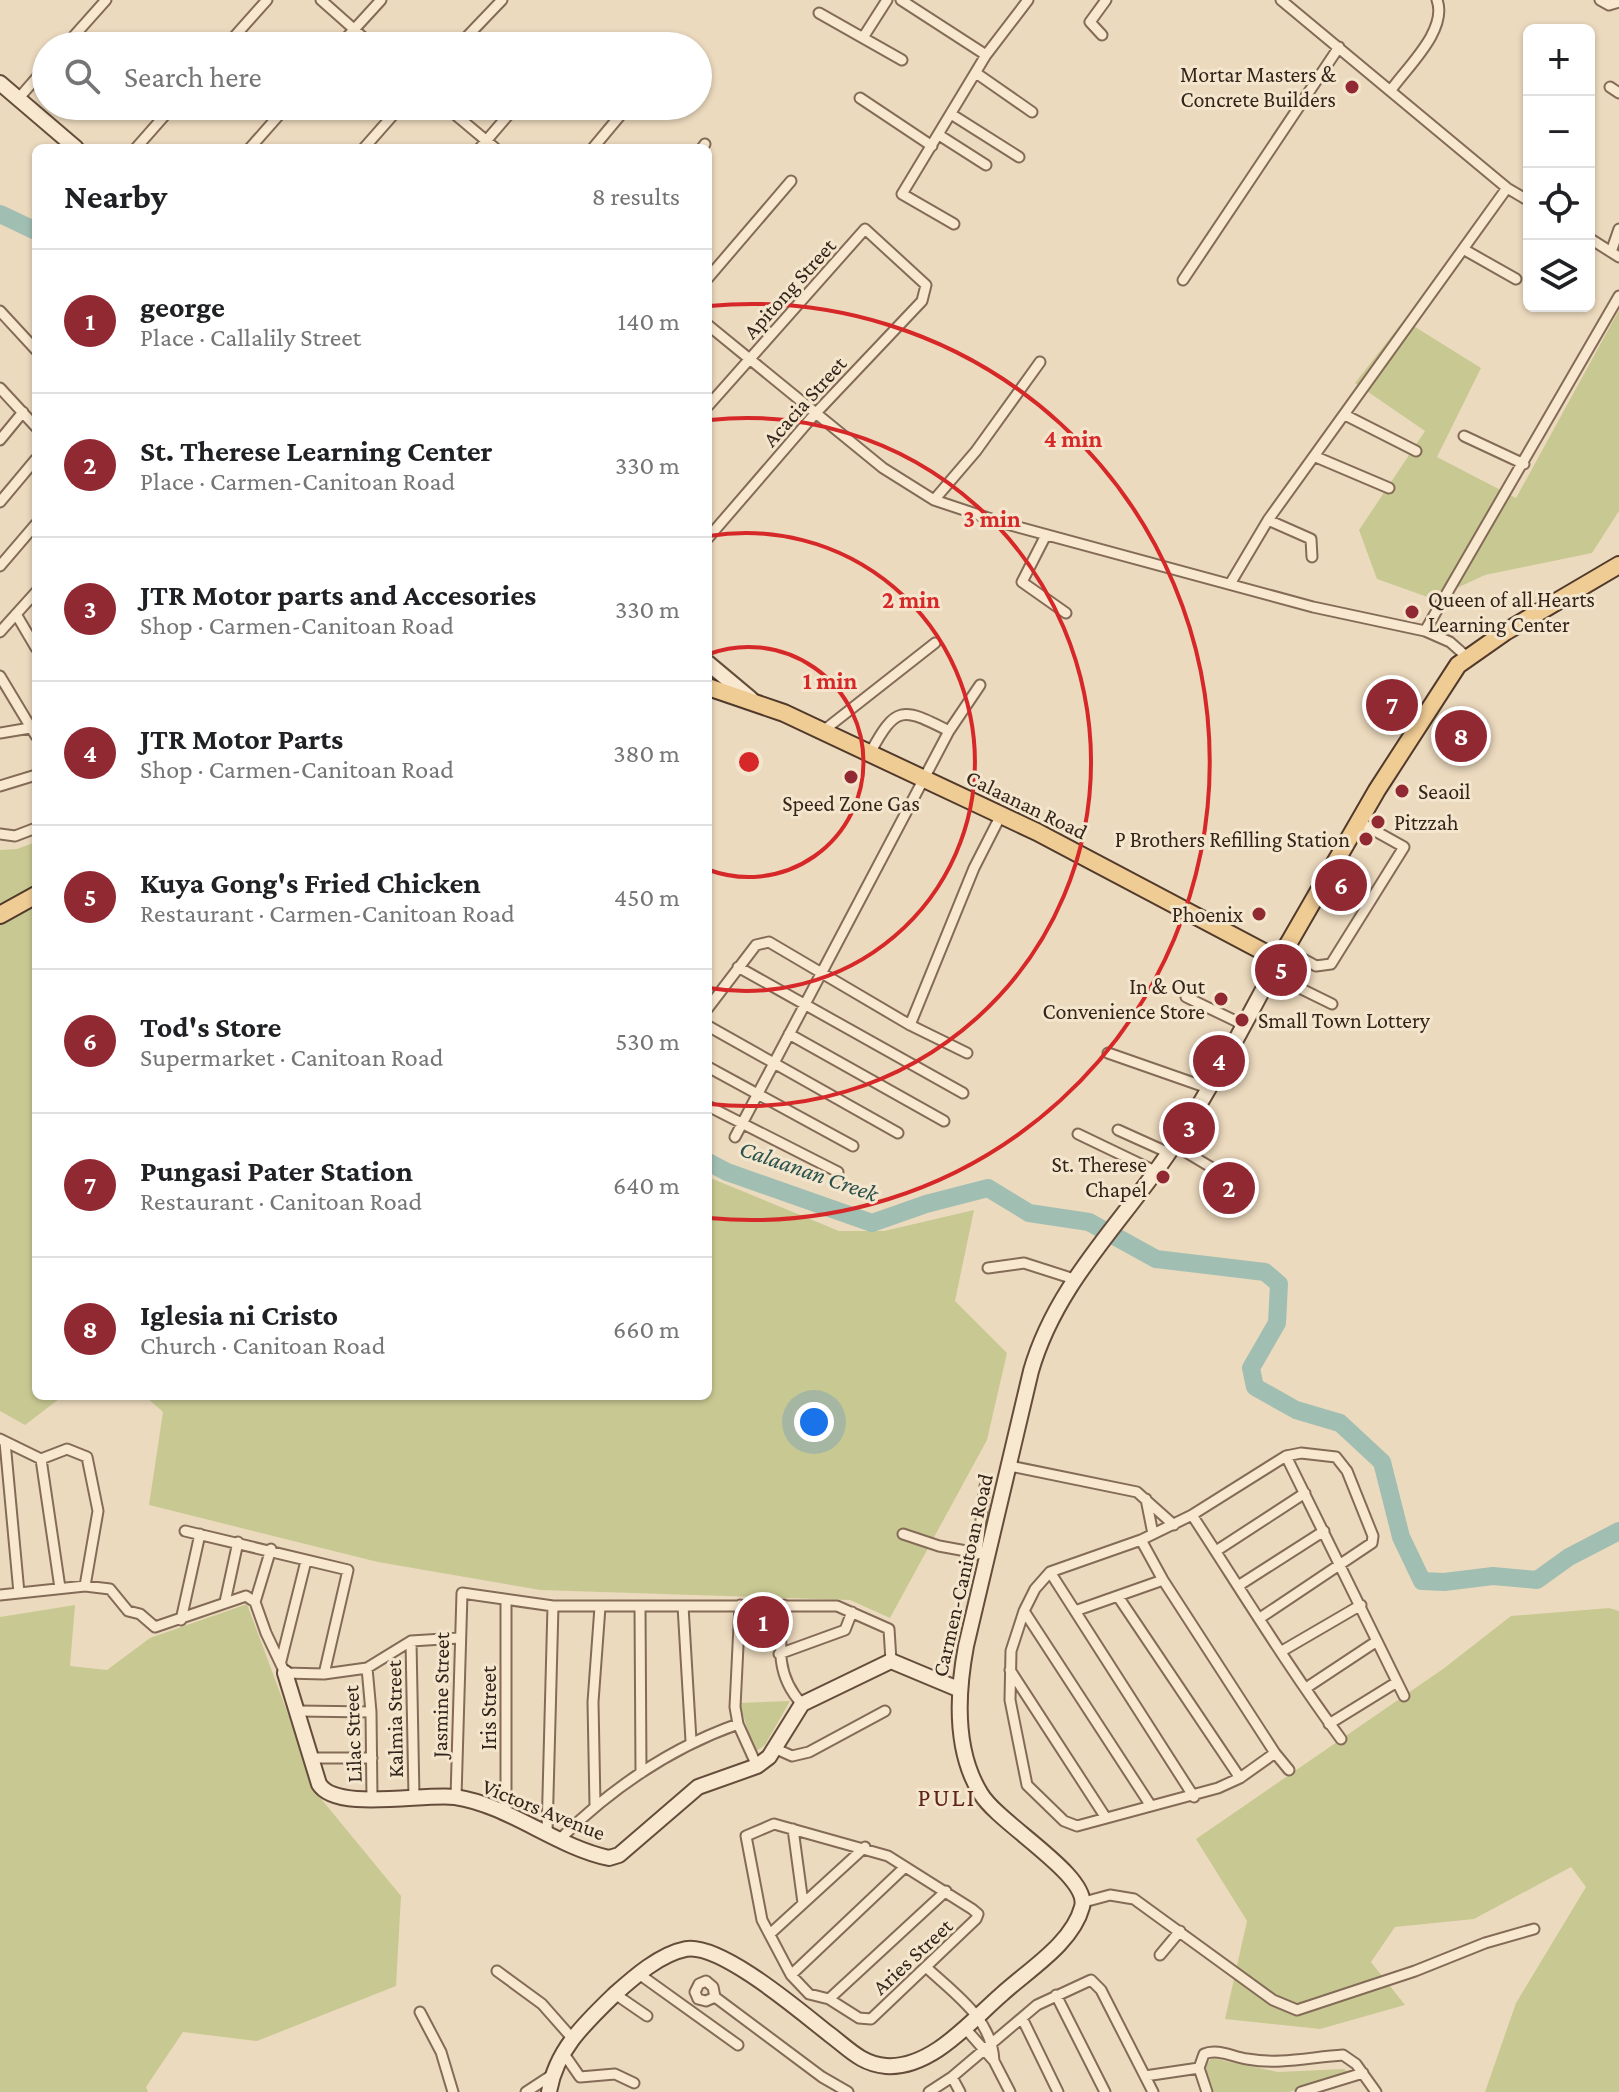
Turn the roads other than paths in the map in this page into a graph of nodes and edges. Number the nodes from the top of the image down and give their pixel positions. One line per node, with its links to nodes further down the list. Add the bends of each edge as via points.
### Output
1 (106, 0): 16 (street)
2 (267, 0): 17 (street)
3 (321, 0): 15 (street)
4 (381, 0): 15 (street)
5 (502, 0): 20 (street)
6 (887, 0): 22 (street)
7 (901, 0): 24 (street)
8 (1028, 0): 24 (street)
9 (1106, 0): 21 (street, via 1090,22)
10 (1281, 0): 23 (street)
11 (1437, 0): 29 (street, via 1434,31)
12 (1600, 0): 13 (street, via 1609,5)
13 (1619, 2)
14 (819, 13): 22 (street)
15 (354, 29): 18 (street); 19 (street)
16 (77, 32)
17 (238, 32)
18 (351, 32)
19 (357, 32)
20 (471, 32)
21 (1102, 35)
22 (864, 36): 25 (street)
23 (1339, 47): 29 (street); 62 (street)
24 (986, 55): 26 (street)
25 (902, 60)
26 (976, 73): 33 (street); 34 (street)
27 (0, 83): 31 (main road)
28 (32, 83): 31 (street)
29 (1391, 90): 53 (street)
30 (860, 98): 49 (street)
31 (18, 99): 32 (main road)
32 (32, 111)
33 (1032, 112)
34 (951, 114): 42 (street); 50 (street)
35 (43, 120): 43 (main road)
36 (161, 120): 44 (street)
37 (275, 120): 45 (street)
38 (389, 120): 46 (street)
39 (459, 120): 47 (street)
40 (504, 120): 47 (street)
41 (616, 120): 48 (street)
42 (939, 135): 49 (street); 51 (street)
43 (71, 144)
44 (140, 144)
45 (254, 144)
46 (368, 144)
47 (483, 144)
48 (596, 144)
49 (932, 146): 55 (street, via 902,194)
50 (1019, 157)
51 (986, 165)
52 (791, 181): 60 (street)
53 (1507, 188): 54 (street); 58 (street)
54 (1523, 197)
55 (954, 224)
56 (1619, 229): 59 (street)
57 (1592, 240): 59 (street)
58 (1463, 249): 61 (street); 74 (street)
59 (1615, 254)
60 (712, 273)
61 (1516, 279)
62 (1183, 280)
63 (927, 291): 68 (street, Apitong Street, via 865,229); 73 (street, Acacia Street)
64 (1619, 296): 81 (street)
65 (0, 311): 67 (street)
66 (712, 328): 68 (street)
67 (32, 346)
68 (749, 360): 71 (street, Apitong Street); 73 (street)
69 (1040, 362): 83 (street)
70 (0, 388): 72 (street)
71 (712, 402)
72 (23, 412): 75 (street); 77 (street)
73 (814, 415): 83 (street); 87 (street, Acacia Street)
74 (1345, 415): 78 (street); 79 (street)
75 (32, 422)
76 (1464, 436): 81 (street)
77 (0, 440)
78 (1416, 451)
79 (1316, 457): 82 (street); 85 (street)
80 (32, 464): 84 (street)
81 (1524, 464): 96 (street)
82 (1389, 488)
83 (934, 500): 88 (street)
84 (0, 502)
85 (1268, 520): 89 (street, via 1311,539); 92 (street)
86 (32, 529): 90 (street)
87 (712, 533)
88 (1046, 535): 92 (street); 94 (street, via 1022,582)
89 (1312, 557)
90 (0, 566)
91 (1618, 567): 100 (main road)
92 (1230, 584): 96 (street)
93 (32, 596): 95 (street)
94 (1066, 613)
95 (16, 614): 97 (street); 98 (street)
96 (1425, 631): 100 (street)
97 (0, 632)
98 (32, 641)
99 (935, 643): 107 (street)
100 (1467, 657): 116 (main road, via 1441,686)
101 (712, 666): 105 (main road)
102 (0, 676): 106 (street)
103 (980, 685): 108 (street)
104 (712, 688): 105 (main road, Calaanan Road)
105 (751, 699): 107 (main road, Calaanan Road)
106 (32, 730)
107 (823, 731): 111 (main road, Calaanan Road)
108 (949, 731): 111 (street, via 914,714 896,716); 113 (street)
109 (32, 732): 110 (street)
110 (0, 733)
111 (870, 753): 113 (main road, Calaanan Road)
112 (32, 776): 114 (street)
113 (924, 779): 115 (main road, Calaanan Road); 123 (street)
114 (0, 786)
115 (1001, 815): 121 (main road, Calaanan Road); 128 (street)
116 (1359, 822): 121 (main road); 121 (street, via 1404,847 1331,964)
117 (32, 830): 118 (street, via 15,836)
118 (0, 834)
119 (32, 897): 120 (main road)
120 (0, 915)
121 (1279, 961): 127 (street); 129 (main road, Carmen-Canitoan Road)
122 (738, 967): 123 (street, via 756,945 766,942); 125 (street); 126 (street)
123 (821, 972): 126 (street); 128 (street)
124 (1186, 997): 129 (street)
125 (712, 1003)
126 (805, 1003): 131 (street); 137 (street)
127 (1332, 1004)
128 (910, 1025): 132 (street)
129 (1244, 1025): 136 (main road, Carmen-Canitoan Road)
130 (712, 1028): 134 (street)
131 (789, 1034): 134 (street); 140 (street)
132 (967, 1053)
133 (1108, 1053): 136 (street)
134 (773, 1064): 138 (street); 143 (street)
135 (712, 1069): 138 (street)
136 (1208, 1088): 147 (main road, Carmen-Canitoan Road)
137 (963, 1093)
138 (756, 1094): 141 (street); 146 (street)
139 (712, 1108): 141 (street)
140 (944, 1121)
141 (740, 1124): 145 (street); 149 (street)
142 (1118, 1130): 147 (street)
143 (898, 1133)
144 (1078, 1134): 148 (street)
145 (735, 1137)
146 (853, 1146)
147 (1172, 1149): 148 (main road, Carmen-Canitoan Road); 150 (street)
148 (1155, 1171): 152 (main road, Carmen-Canitoan Road)
149 (838, 1172)
150 (1219, 1172)
151 (988, 1268): 152 (street, via 1024,1263)
152 (1074, 1279): 156 (main road, Carmen-Canitoan Road, via 1037,1352)
153 (2, 1440): 155 (street); 179 (street)
154 (1286, 1456): 158 (street); 160 (street); 173 (street, via 1336,1457 1347,1471 1374,1540)
155 (41, 1459): 176 (street, via 74,1450 87,1457 92,1470 98,1511); 178 (street)
156 (1010, 1466): 159 (street, via 1126,1488); 171 (main road, Carmen-Canitoan Road)
157 (985, 1486): 171 (street)
158 (1305, 1493): 163 (street); 170 (street)
159 (1146, 1499): 161 (street); 166 (street)
160 (1192, 1515): 161 (street); 170 (street)
161 (1174, 1525): 166 (street)
162 (185, 1531): 164 (street)
163 (1324, 1531): 173 (street); 177 (street)
164 (200, 1534): 168 (street); 196 (street)
165 (903, 1534): 171 (street)
166 (1153, 1534): 167 (street)
167 (1141, 1540): 174 (street); 175 (street)
168 (238, 1542): 169 (street); 183 (street)
169 (271, 1549): 172 (street); 184 (street)
170 (1216, 1551): 177 (street)
171 (982, 1554): 209 (main road, Carmen-Canitoan Road)
172 (306, 1561): 203 (street); 206 (street, via 348,1570)
173 (1341, 1565): 187 (street); 195 (street)
174 (1050, 1572): 192 (street); 193 (street)
175 (1163, 1580): 181 (street); 220 (street)
176 (85, 1586): 178 (street); 196 (street, via 110,1589 128,1611 155,1627)
177 (1238, 1586): 195 (street)
178 (60, 1588): 179 (street)
179 (19, 1593): 180 (street)
180 (0, 1595)
181 (1119, 1598): 193 (street); 226 (street)
182 (506, 1601): 188 (street); 197 (street, Jasmine Street, via 462,1593); 233 (street, Iris Street)
183 (225, 1602): 184 (street, via 246,1596); 196 (street)
184 (255, 1602): 203 (street, Victors Avenue)
185 (740, 1605): 186 (street); 190 (street); 215 (street)
186 (784, 1605): 194 (street, via 837,1606); 201 (street)
187 (1361, 1605): 199 (street); 200 (street)
188 (553, 1606): 191 (street); 236 (street)
189 (640, 1606): 190 (street); 191 (street); 225 (street)
190 (683, 1606): 218 (street)
191 (600, 1607): 231 (street, via 593,1702)
192 (1024, 1611): 205 (street); 232 (street)
193 (1075, 1611): 229 (street)
194 (852, 1612): 201 (street, via 845,1630); 202 (street, via 889,1629)
195 (1260, 1618): 200 (street)
196 (181, 1620)
197 (459, 1638): 198 (street); 228 (street, Jasmine Street)
198 (411, 1641): 204 (street); 227 (street, Kalmia Street)
199 (1377, 1641): 207 (street); 208 (street)
200 (1282, 1651): 208 (street)
201 (779, 1654): 211 (street, via 781,1672)
202 (891, 1661): 209 (main road); 211 (main road)
203 (283, 1667): 206 (street); 212 (main road, Victors Avenue)
204 (367, 1668): 206 (street); 214 (street, Lilac Street)
205 (1009, 1669): 234 (street); 234 (street, via 1011,1722 1030,1790 1071,1825)
206 (324, 1674)
207 (1397, 1682): 210 (street); 216 (street)
208 (1306, 1688): 216 (street)
209 (958, 1689): 240 (main road, Carmen-Canitoan Road, via 963,1739 979,1791 1005,1823 1063,1868)
210 (1404, 1696)
211 (802, 1704): 219 (main road, Victors Avenue)
212 (298, 1711): 214 (street); 221 (main road, Victors Avenue)
213 (885, 1711): 219 (street, via 809,1752 792,1756)
214 (371, 1712): 222 (street, Lilac Street)
215 (738, 1724): 218 (street); 223 (street)
216 (1329, 1724): 217 (street)
217 (1341, 1739)
218 (691, 1741): 225 (street)
219 (774, 1748): 223 (main road, Victors Avenue)
220 (1275, 1753): 224 (street); 226 (street)
221 (312, 1758): 222 (street); 230 (main road, Victors Avenue, via 322,1790)
222 (372, 1758): 230 (street, Lilac Street)
223 (757, 1766): 236 (main road, Victors Avenue, via 698,1787 614,1858)
224 (1289, 1770)
225 (641, 1773): 231 (street)
226 (1240, 1778): 229 (street)
227 (414, 1797): 228 (main road, Victors Avenue); 230 (main road, Victors Avenue)
228 (456, 1797): 233 (main road, Victors Avenue)
229 (1194, 1797): 232 (street)
230 (372, 1799)
231 (595, 1805): 236 (street)
232 (1151, 1806): 234 (street)
233 (506, 1815): 236 (main road, Victors Avenue)
234 (1106, 1818)
235 (793, 1829): 237 (street); 241 (street); 244 (street, via 774,1824 746,1836 762,1920)
236 (554, 1836)
237 (865, 1847): 238 (street); 241 (street)
238 (905, 1867): 239 (street); 249 (street)
239 (946, 1891): 246 (street, Aries Street, via 978,1914); 253 (street)
240 (1084, 1902): 243 (street, via 1110,1895 1134,1899); 255 (main road, via 1070,1932)
241 (803, 1903): 244 (street)
242 (1534, 1929): 243 (street, via 1297,2010 1273,2000)
243 (1180, 1931): 245 (street)
244 (771, 1933): 249 (street)
245 (1160, 1955)
246 (927, 1968): 253 (street, Aries Street, via 866,2019); 255 (street)
247 (497, 1971): 259 (street, via 542,2004)
248 (639, 1974): 250 (main road); 258 (main road, via 681,1950 709,1952 859,2059 875,2064 918,2061); 261 (street)
249 (791, 1975): 253 (street, via 809,1994)
250 (615, 1994): 256 (street); 259 (main road)
251 (1056, 1995): 257 (street); 268 (street, via 1094,1981); 281 (street)
252 (715, 1997): 269 (street)
253 (829, 1999)
254 (420, 2012): 272 (street, via 441,2052)
255 (977, 2015): 258 (main road); 260 (street)
256 (647, 2016)
257 (1022, 2018): 260 (street); 280 (street)
258 (964, 2027): 262 (street)
259 (572, 2038): 263 (main road)
260 (993, 2041): 262 (street); 264 (street)
261 (738, 2045)
262 (981, 2050): 264 (street); 270 (street)
263 (562, 2051): 267 (main road); 271 (street, via 580,2077 615,2074)
264 (994, 2061): 279 (street)
265 (1199, 2068): 266 (street, via 1211,2051 1249,2060 1299,2062 1339,2055); 268 (street); 283 (street)
266 (1363, 2073): 284 (street); 285 (street)
267 (552, 2075): 273 (street); 274 (main road)
268 (1145, 2076): 282 (street)
269 (822, 2077): 275 (street); 276 (street)
270 (952, 2077): 277 (street); 278 (street)
271 (634, 2083)
272 (453, 2092)
273 (526, 2092)
274 (549, 2092)
275 (825, 2092)
276 (848, 2092)
277 (929, 2092)
278 (960, 2092)
279 (1010, 2092)
280 (1058, 2092)
281 (1105, 2092)
282 (1153, 2092)
283 (1207, 2092)
284 (1301, 2092)
285 (1376, 2092)

